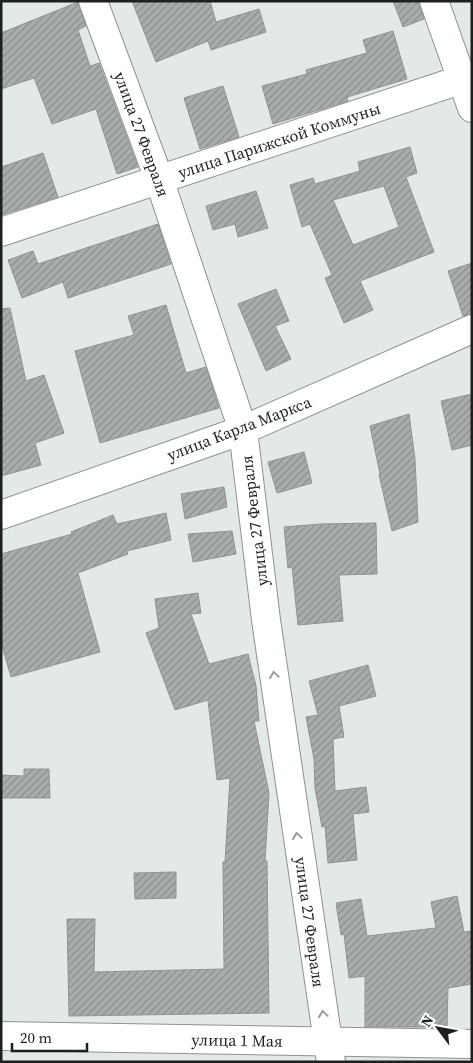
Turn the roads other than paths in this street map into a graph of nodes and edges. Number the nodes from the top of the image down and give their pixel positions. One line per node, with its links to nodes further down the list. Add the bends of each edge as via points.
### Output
1 (93, 1): 5 (street, улица 27 Февраля)
2 (434, 1): 3 (street)
3 (466, 78): 4 (street); 5 (street, улица Парижской Коммуны)
4 (472, 108)
5 (159, 180): 6 (street, улица Парижской Коммуны); 8 (street, улица 27 Февраля)
6 (1, 232)
7 (472, 330): 8 (street, улица Карла Маркса)
8 (243, 430): 9 (street, улица Карла Маркса); 12 (street, улица 27 Февраля, one-way to 8, via 266,620)
9 (1, 515)
10 (1, 1036): 12 (street, улица 1 Мая)
11 (472, 1044): 12 (street, улица 1 Мая)
12 (329, 1051)

